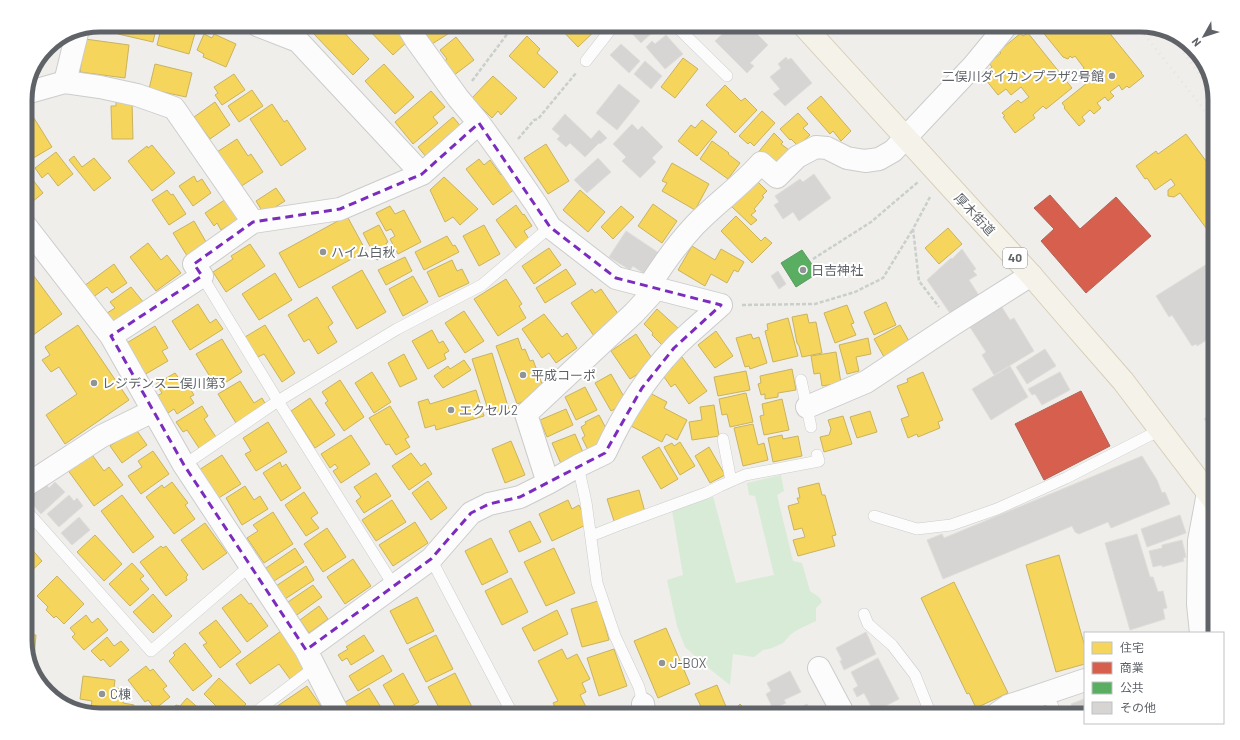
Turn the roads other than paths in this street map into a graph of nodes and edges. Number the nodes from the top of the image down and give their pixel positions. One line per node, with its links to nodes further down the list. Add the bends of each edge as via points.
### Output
1 (275, 32): 14 (street, via 298,41)
2 (411, 32): 12 (street)
3 (609, 32): 8 (lane)
4 (682, 32): 9 (lane)
5 (808, 32): 13 (main road, 厚木街道 / 40)
6 (1002, 32): 13 (street)
7 (76, 36): 10 (street)
8 (586, 61)
9 (727, 76)
10 (65, 82): 11 (street); 15 (street, via 137,95 174,108)
11 (32, 91)
12 (479, 124): 14 (street); 16 (street)
13 (904, 138): 18 (main road, 厚木街道 / 40); 20 (street, via 879,160 847,158 827,148 816,147 797,157 777,177 761,163 696,224 664,262)
14 (422, 174): 15 (street, via 340,209)
15 (253, 222): 19 (street, via 194,264)
16 (550, 227): 20 (street, via 616,278); 23 (lane, via 482,285 398,329)
17 (32, 234): 21 (street)
18 (1031, 275): 25 (street); 26 (main road, 厚木街道 / 40, via 1123,381)
19 (202, 276): 21 (street); 23 (lane)
20 (653, 287): 30 (street, via 721,305 674,348 642,388 614,433 605,454); 33 (street, via 634,313 526,414)
21 (111, 336): 24 (street)
22 (801, 380): 25 (lane)
23 (278, 401): 29 (lane); 41 (lane)
24 (153, 411): 29 (street); 31 (street, via 102,436)
25 (809, 417)
26 (1160, 430): 34 (main road, 厚木街道 / 40); 36 (lane, via 1059,482 997,509 951,525 917,529)
27 (723, 439): 32 (lane)
28 (817, 455): 32 (lane, via 819,462 745,475)
29 (184, 465): 40 (street)
30 (578, 466): 33 (street); 38 (lane)
31 (32, 481)
32 (731, 481): 38 (lane, via 706,493)
33 (548, 483): 39 (street, via 520,497 489,504 471,512)
34 (1208, 493)
35 (1208, 508): 43 (street, via 1199,541 1198,604)
36 (874, 516)
37 (32, 517): 40 (lane, via 151,651)
38 (591, 536): 51 (lane, via 597,583 615,636 639,687)
39 (431, 559): 41 (street); 50 (lane)
40 (251, 565): 44 (street)
41 (394, 586): 44 (street)
42 (864, 614): 53 (lane, via 868,624 892,645 915,675)
43 (1202, 632)
44 (310, 659): 48 (lane); 49 (street)
45 (819, 668): 52 (street)
46 (1084, 680): 47 (street)
47 (1047, 694): 54 (street); 55 (lane)
48 (259, 708)
49 (335, 708)
50 (509, 708)
51 (644, 708)
52 (840, 708)
53 (928, 708)
54 (1005, 708)
55 (1054, 708)

